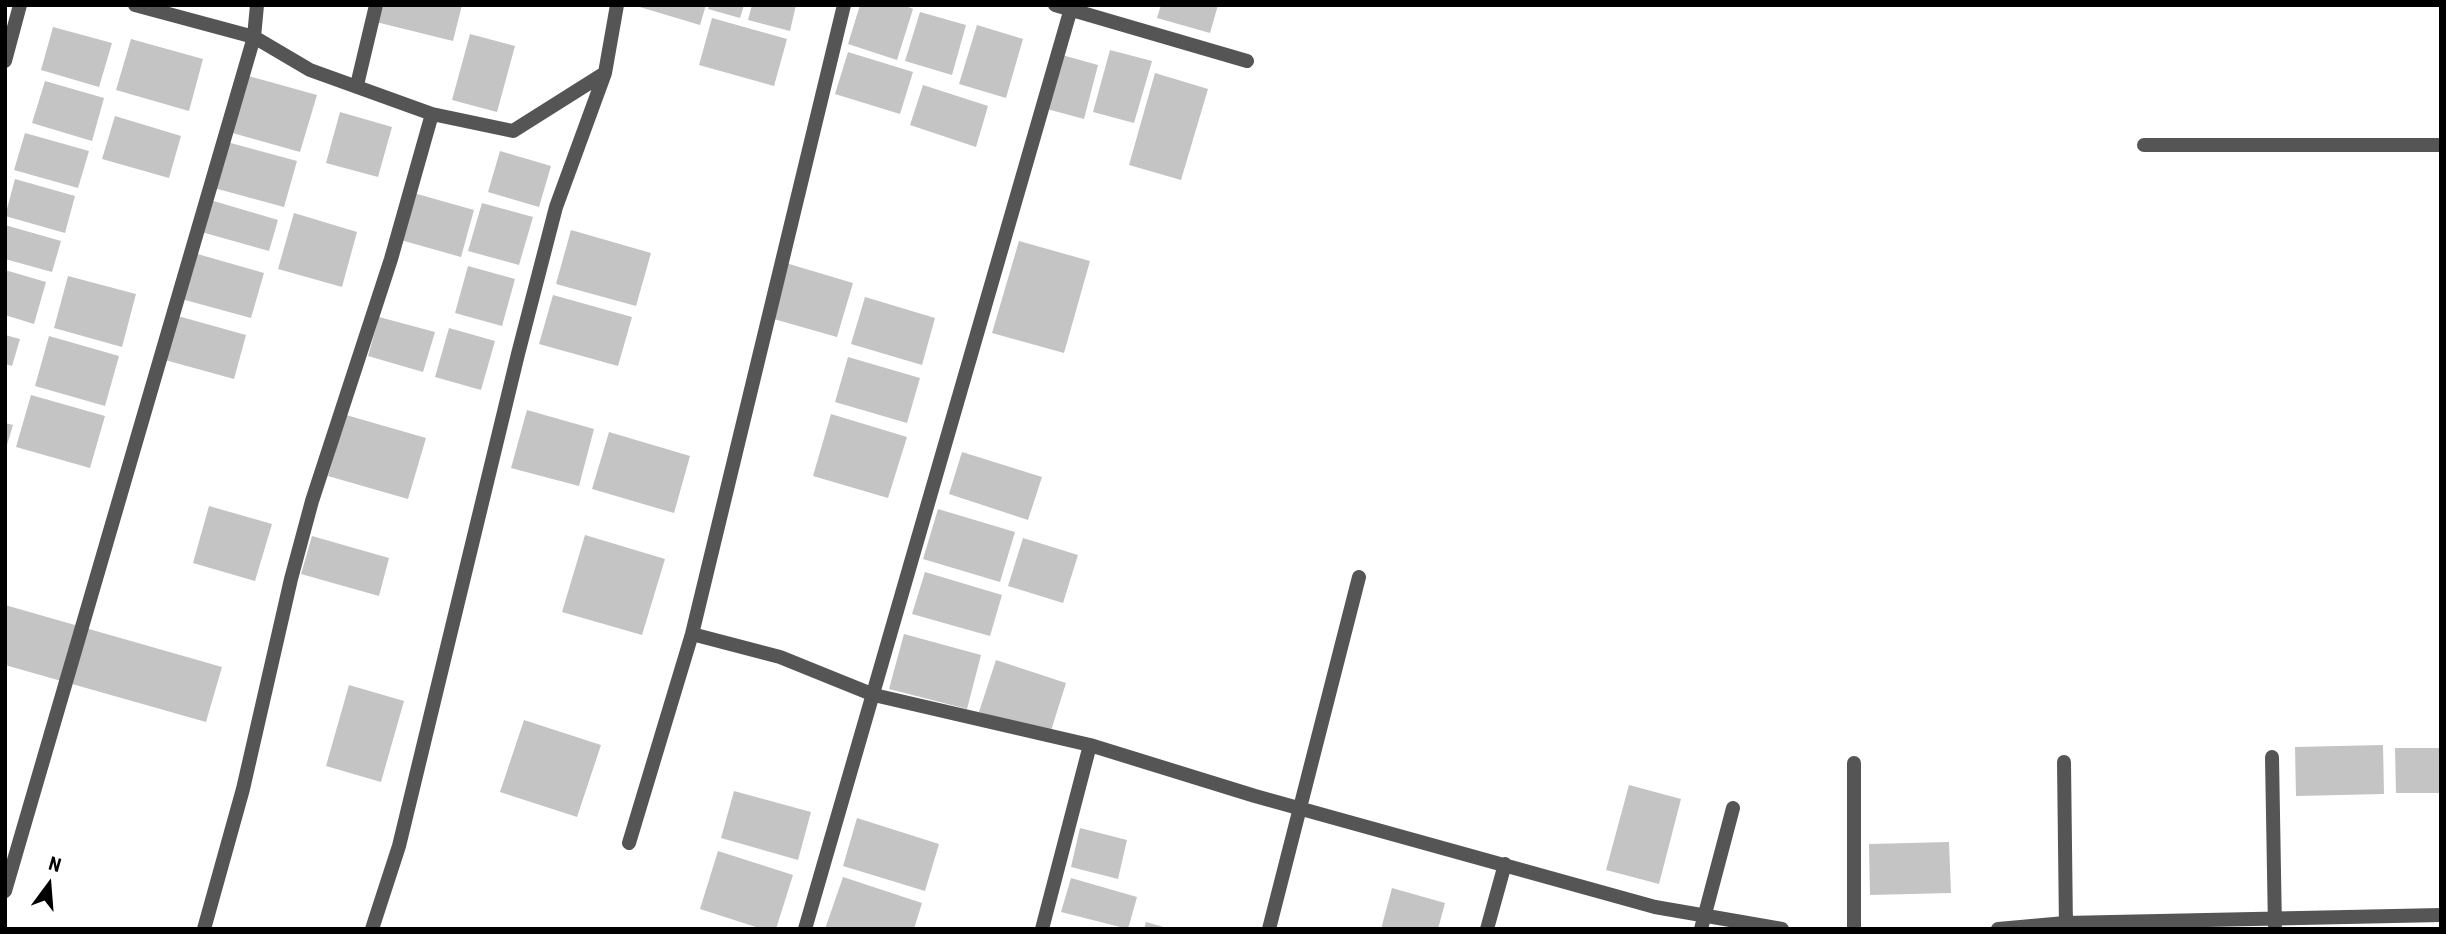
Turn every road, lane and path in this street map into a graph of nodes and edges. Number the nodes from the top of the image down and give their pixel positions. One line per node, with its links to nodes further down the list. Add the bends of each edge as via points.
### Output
1 (20, 5): 10 (street)
2 (135, 5): 9 (street)
3 (257, 5): 9 (street)
4 (376, 5): 13 (street)
5 (617, 5): 12 (street)
6 (844, 5): 18 (street)
7 (1055, 5): 8 (street)
8 (1071, 7): 11 (street); 19 (street)
9 (254, 37): 13 (street, via 310,70); 28 (street)
10 (5, 61)
11 (1247, 61)
12 (605, 74): 14 (street, via 513,131); 34 (street, via 556,207 398,846)
13 (357, 85): 14 (street)
14 (432, 114): 33 (street, via 391,259 312,501 243,789)
15 (2144, 145): 16 (street)
16 (2441, 145)
17 (1359, 577): 24 (street)
18 (692, 634): 19 (street, via 780,657); 26 (street)
19 (874, 695): 20 (street); 35 (street)
20 (1090, 745): 24 (street); 36 (street)
21 (2272, 757): 31 (street)
22 (2064, 762): 32 (street)
23 (1854, 763): 40 (street)
24 (1303, 807): 27 (street); 37 (street)
25 (1733, 808): 30 (street)
26 (629, 844)
27 (1505, 864): 30 (street); 38 (street)
28 (5, 891)
29 (2441, 915): 31 (street)
30 (1702, 922): 39 (street)
31 (2275, 923): 32 (street)
32 (2065, 926): 41 (street)
33 (204, 929)
34 (372, 929)
35 (805, 929)
36 (1042, 929)
37 (1269, 929)
38 (1487, 929)
39 (1782, 929)
40 (1854, 929)
41 (1998, 929)

